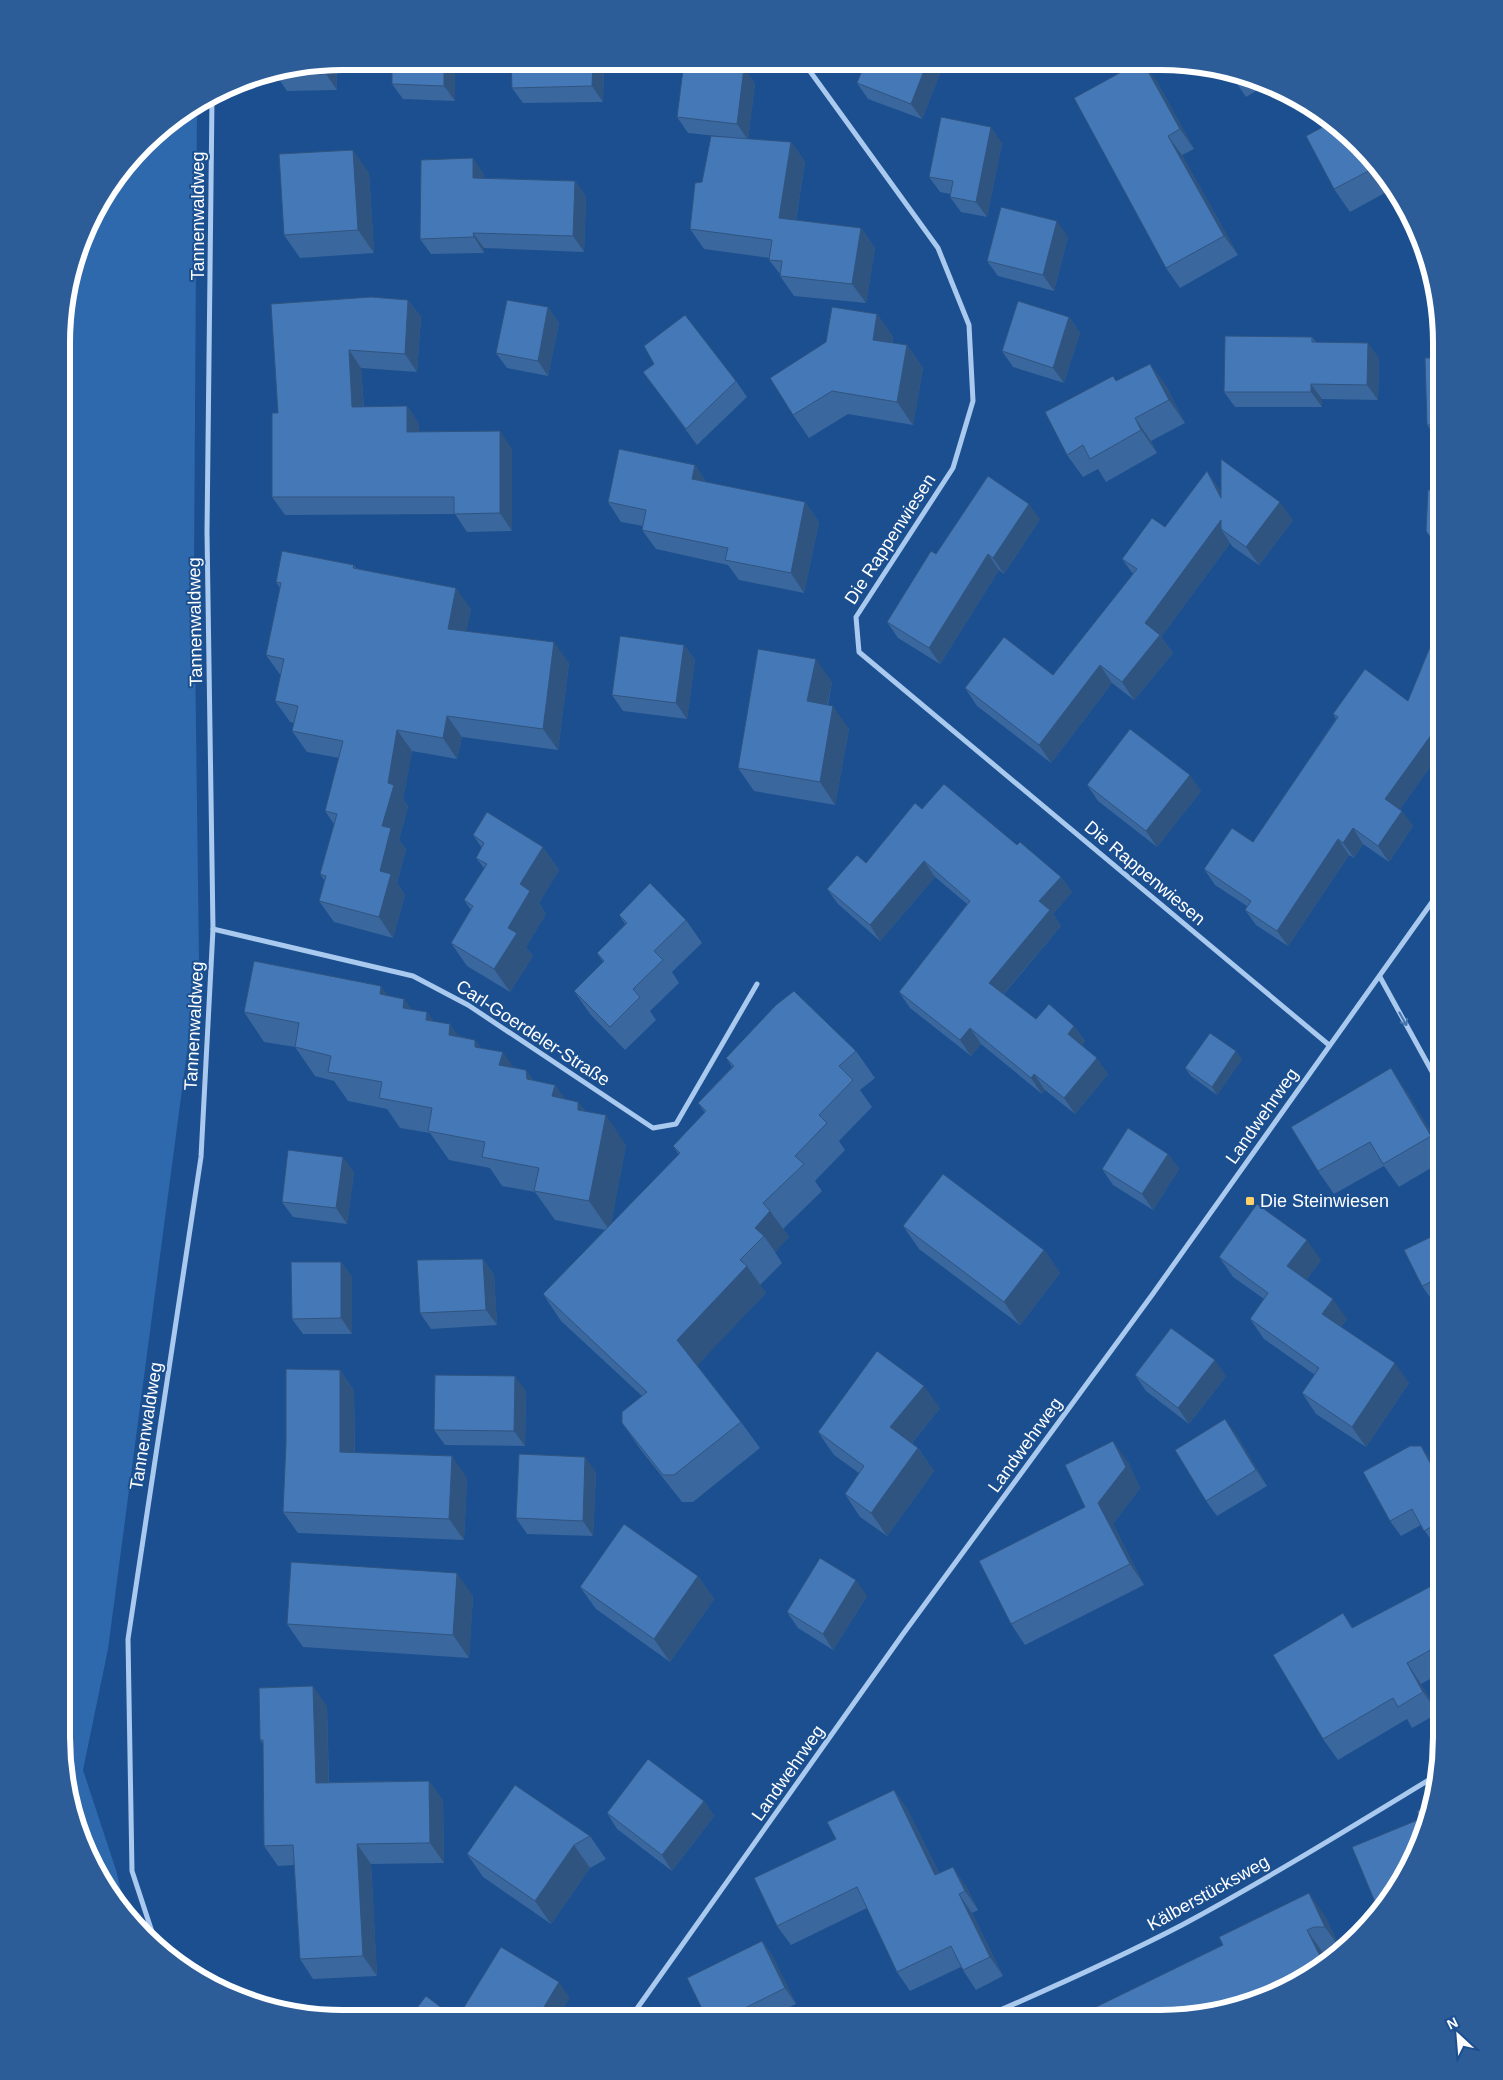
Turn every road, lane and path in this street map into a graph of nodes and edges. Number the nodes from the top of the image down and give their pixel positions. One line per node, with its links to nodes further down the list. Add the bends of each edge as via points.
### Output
1 (809, 70): 7 (street, Die Rappenwiesen, via 938,248 970,325 973,401 953,468 856,617 859,652)
2 (212, 104): 4 (street, Tannenwaldweg, via 207,532)
3 (1433, 901): 5 (street, Landwehrweg)
4 (214, 929): 6 (street, Carl-Goerdeler-Straße, via 413,976 468,1005 653,1128 676,1124); 10 (street, Tannenwaldweg, via 201,1157 128,1639 132,1870)
5 (1380, 976): 7 (street, Landwehrweg); 8 (street, one-way to 8)
6 (757, 984)
7 (1329, 1045): 11 (street, Landwehrweg, via 1152,1296 898,1642)
8 (1433, 1073)
9 (1430, 1779): 12 (street, Kälberstücksweg, via 1181,1925)
10 (152, 1932)
11 (636, 2010)
12 (1000, 2010)

